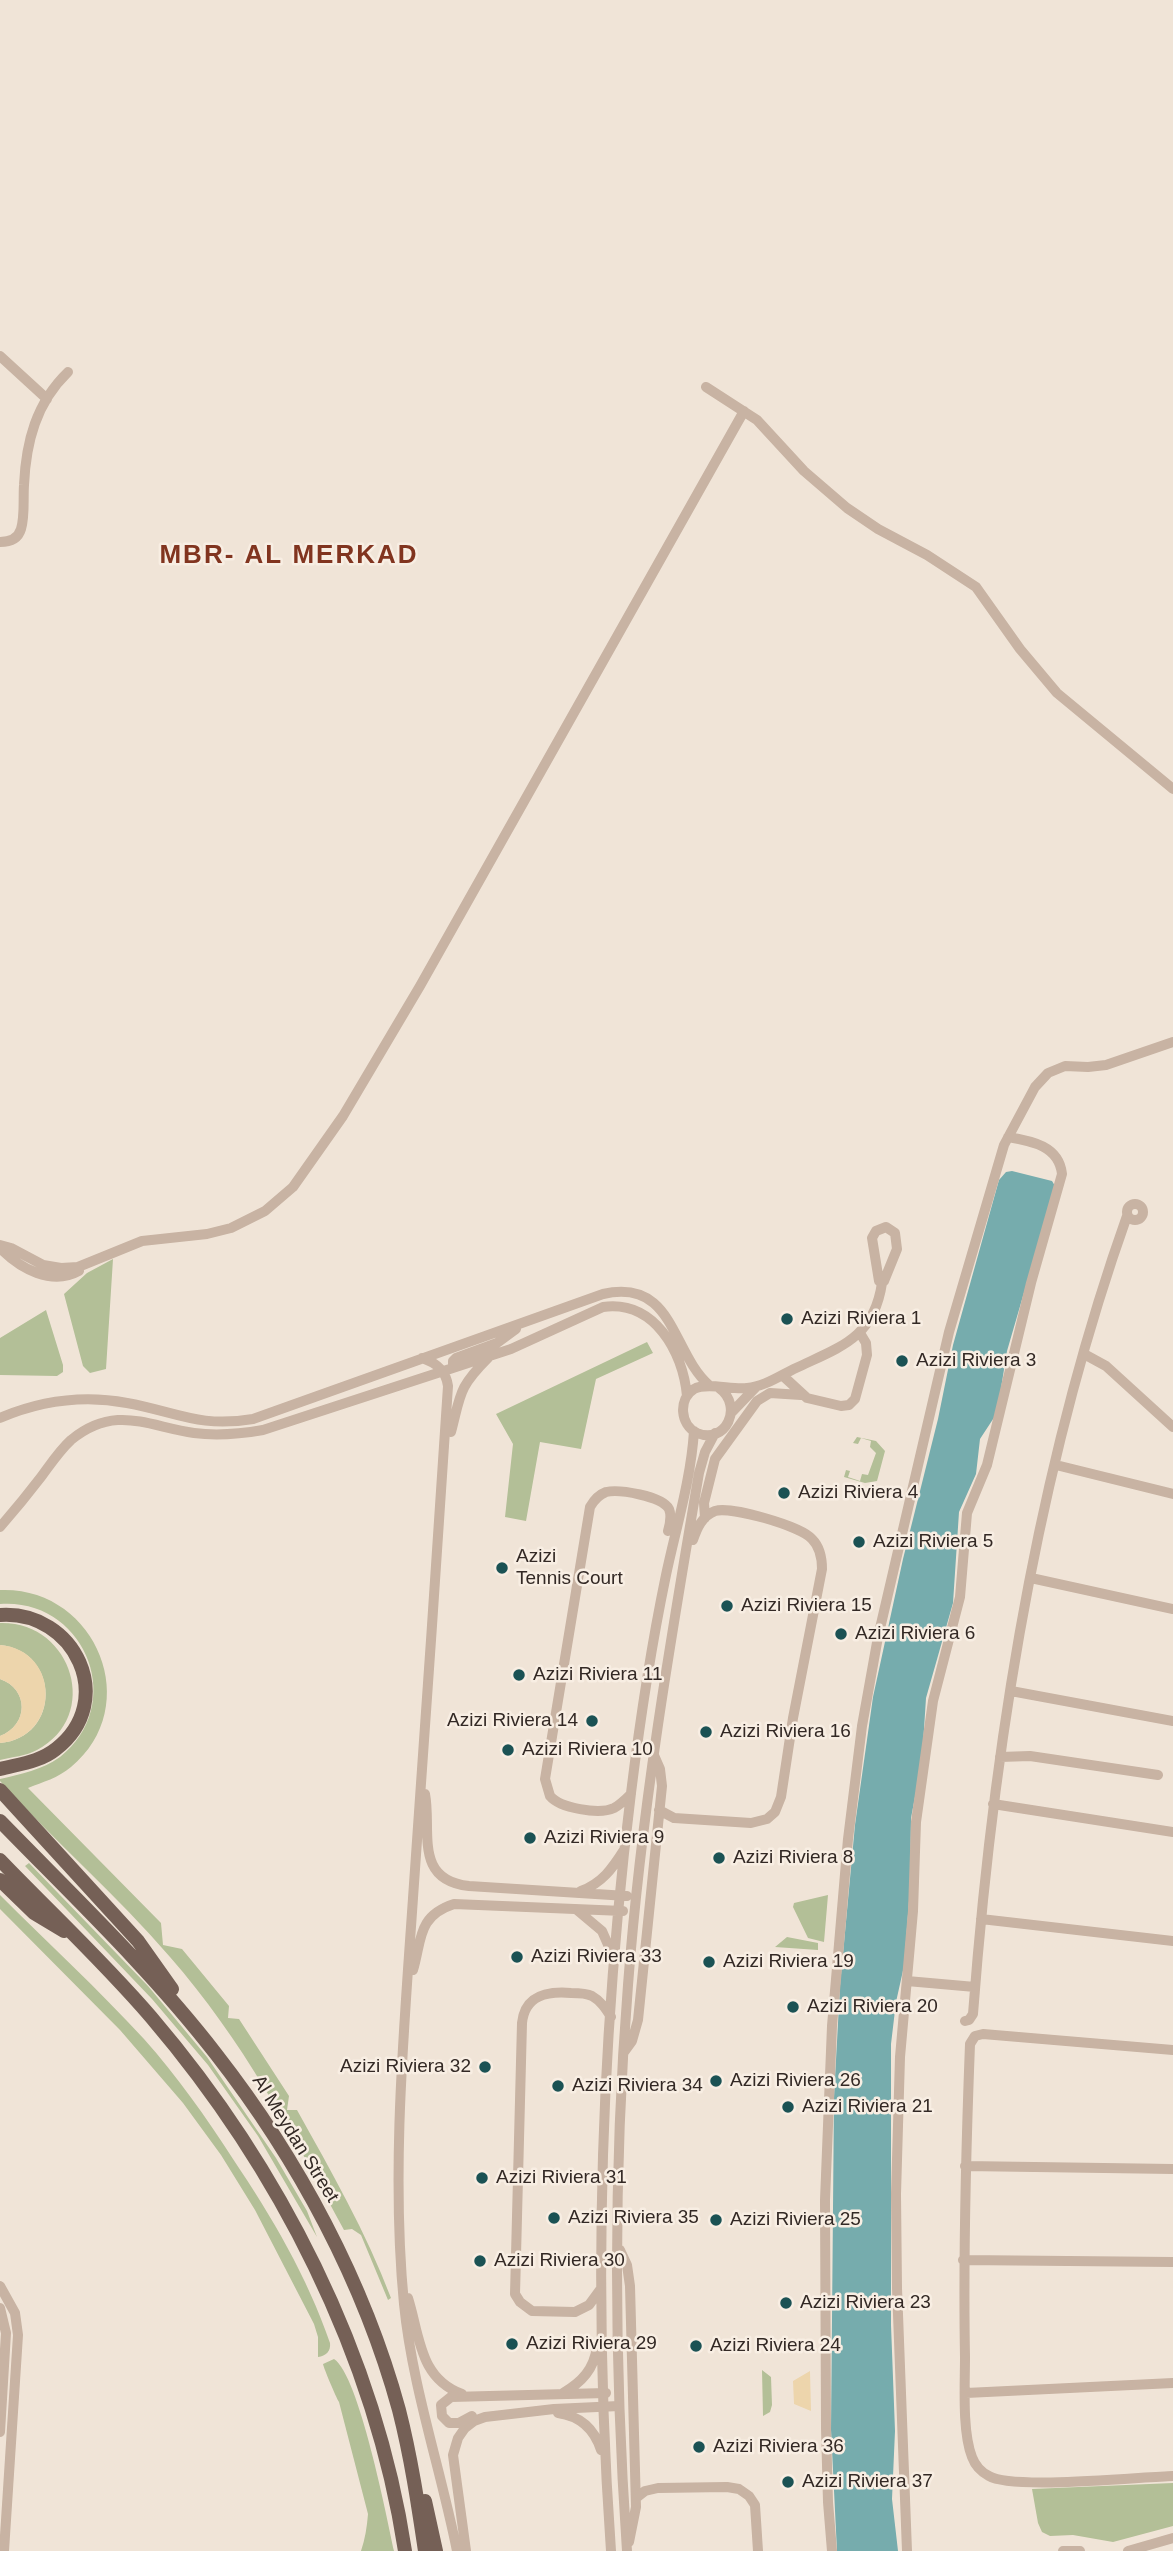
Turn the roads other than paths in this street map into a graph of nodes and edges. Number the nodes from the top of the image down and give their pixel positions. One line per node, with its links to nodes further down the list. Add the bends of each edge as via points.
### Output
1 (0, 356): 4 (street)
2 (68, 372): 4 (street)
3 (706, 387): 5 (street)
4 (47, 399): 6 (street, via 27,449 20,531 13,540)
5 (744, 411): 7 (street, via 847,508 976,587 1057,693); 11 (street, via 420,986 301,1177 275,1204 243,1224 207,1234 142,1241 87,1265 52,1267)
6 (0, 542)
7 (1173, 789)
8 (1173, 1042): 9 (street, via 1106,1065 1065,1066 1048,1073 1035,1087)
9 (1008, 1138): 65 (street, via 1052,1151 1062,1179 1033,1272 989,1458 967,1513 963,1579 936,1690 918,1802); 109 (street, via 949,1332 878,1637 860,1737 832,2025 825,2200 826,2428)
10 (1128, 1216): 15 (street)
11 (0, 1247)
12 (882, 1283): 12 (street, via 897,1244 895,1233 886,1227 872,1238); 14 (street, via 874,1313)
13 (521, 1324): 17 (street); 18 (street, via 497,1343 456,1358); 20 (street, via 603,1294 634,1293 665,1313 693,1366)
14 (860, 1333): 19 (street); 22 (street, via 867,1355 852,1404 841,1406)
15 (1084, 1353): 26 (street, via 1106,1366); 30 (street)
16 (490, 1356): 18 (street); 23 (street, via 596,1309 625,1307 646,1315 662,1331 680,1367); 29 (street, via 461,1391)
17 (422, 1358): 18 (street); 25 (street, via 242,1421 194,1420 127,1403 84,1399 41,1404)
18 (448, 1370): 29 (street); 33 (street, via 250,1432 197,1433 129,1419 100,1424 66,1445)
19 (782, 1375): 21 (street); 22 (street)
20 (715, 1387): 21 (street); 23 (street, via 695,1389); 24 (street, via 729,1399)
21 (756, 1387): 24 (street)
22 (801, 1395): 32 (street, via 770,1393 757,1401 715,1459)
23 (687, 1396): 27 (street, via 684,1418)
24 (731, 1413): 28 (street, via 727,1424)
25 (0, 1418)
26 (1173, 1427)
27 (694, 1431): 28 (street); 35 (street)
28 (715, 1433): 34 (street, via 701,1463)
29 (444, 1451): 45 (street)
30 (1056, 1465): 31 (street); 36 (street)
31 (1173, 1494)
32 (705, 1518): 34 (street, via 694,1535); 49 (street, via 729,1510 798,1529 818,1547 822,1569 775,1812 751,1823 674,1818)
33 (0, 1527)
34 (681, 1576): 41 (street)
35 (665, 1578): 47 (street); 47 (street, via 671,1517 667,1506 656,1498 616,1491 596,1498 588,1512 545,1784 550,1796 564,1806 597,1810 614,1808)
36 (1031, 1578): 37 (street); 39 (street)
37 (1173, 1609)
38 (0, 1615): 43 (main road, via 34,1618 57,1631 79,1660 85,1686 81,1713 63,1743 42,1758)
39 (1010, 1690): 40 (street); 42 (street)
40 (1173, 1721)
41 (653, 1753): 49 (street, via 661,1774); 57 (street)
42 (1000, 1757): 44 (street, via 1030,1756); 48 (street)
43 (0, 1769)
44 (1158, 1775)
45 (421, 1781): 55 (street, via 427,1804 428,1853 444,1877 463,1885); 66 (street)
46 (0, 1791): 69 (main road, via 138,1941)
47 (631, 1794): 52 (street)
48 (993, 1804): 51 (street); 61 (street)
49 (659, 1810): 72 (street, via 638,2020)
50 (0, 1821): 69 (main road, Al Meydan Street)
51 (1173, 1832)
52 (625, 1848): 55 (street, via 606,1875); 56 (street)
53 (0, 1860): 62 (main road)
54 (0, 1880): 62 (main road, via 42,1919)
55 (576, 1893): 56 (street)
56 (620, 1896): 57 (street); 59 (street)
57 (636, 1897): 60 (street)
58 (574, 1908): 59 (street); 64 (street, via 598,1927); 66 (street, via 447,1906 423,1929)
59 (619, 1911): 60 (street); 64 (street)
60 (634, 1912): 72 (street)
61 (981, 1919): 63 (street); 67 (street)
62 (74, 1934): 102 (main road, via 193,2069 292,2224 363,2381 390,2474)
63 (1173, 1941)
64 (614, 1960): 68 (street)
65 (906, 1982): 67 (street); 110 (street, via 896,2241)
66 (407, 1986): 78 (street, via 401,2122)
67 (975, 1987): 70 (street, via 972,2017)
68 (611, 2017): 80 (street); 80 (street, via 589,1995 547,1993 526,2008 522,2037 515,2294 532,2311 575,2312 589,2305)
69 (190, 2021): 95 (main road, Al Meydan Street, via 271,2131 334,2243 382,2354)
70 (965, 2021)
71 (1173, 2050): 73 (street, via 975,2036 970,2044)
72 (624, 2052): 75 (street)
73 (965, 2166): 74 (street); 76 (street)
74 (1173, 2169)
75 (618, 2247): 84 (street); 97 (street, via 630,2279)
76 (963, 2260): 77 (street); 86 (street)
77 (1173, 2262)
78 (402, 2283): 88 (street, via 429,2369 446,2386); 105 (street, via 410,2349)
79 (0, 2287): 98 (street, via 13,2306 18,2328)
80 (601, 2288): 82 (street)
81 (0, 2308): 93 (street, via 6,2333)
82 (601, 2323): 85 (street); 87 (street, via 591,2368)
83 (1173, 2383): 86 (street)
84 (619, 2392): 85 (street); 90 (street)
85 (602, 2393): 87 (street); 89 (street)
86 (965, 2393): 96 (street, via 970,2449 980,2470 1001,2481)
87 (560, 2395): 88 (street)
88 (468, 2396): 92 (street, via 445,2400 440,2409 443,2418 455,2424 484,2413)
89 (602, 2406): 90 (street); 91 (street); 94 (street)
90 (619, 2406): 100 (street)
91 (536, 2411): 92 (street); 94 (street, via 580,2420 595,2434)
92 (509, 2414): 106 (street, via 474,2421 455,2444)
93 (0, 2432)
94 (604, 2459): 107 (street)
95 (412, 2468): 103 (main road, Al Meydan Street); 104 (main road)
96 (1173, 2476)
97 (636, 2498): 100 (street); 108 (street, via 658,2488 739,2489 757,2511)
98 (4, 2499): 101 (street)
99 (1173, 2538): 113 (street)
100 (627, 2550)
101 (4, 2551)
102 (405, 2551)
103 (425, 2551)
104 (436, 2551)
105 (457, 2551)
106 (466, 2551)
107 (611, 2551)
108 (758, 2551)
109 (832, 2551)
110 (907, 2551)
111 (1063, 2551): 112 (street)
112 (1080, 2551)
113 (1128, 2551)

